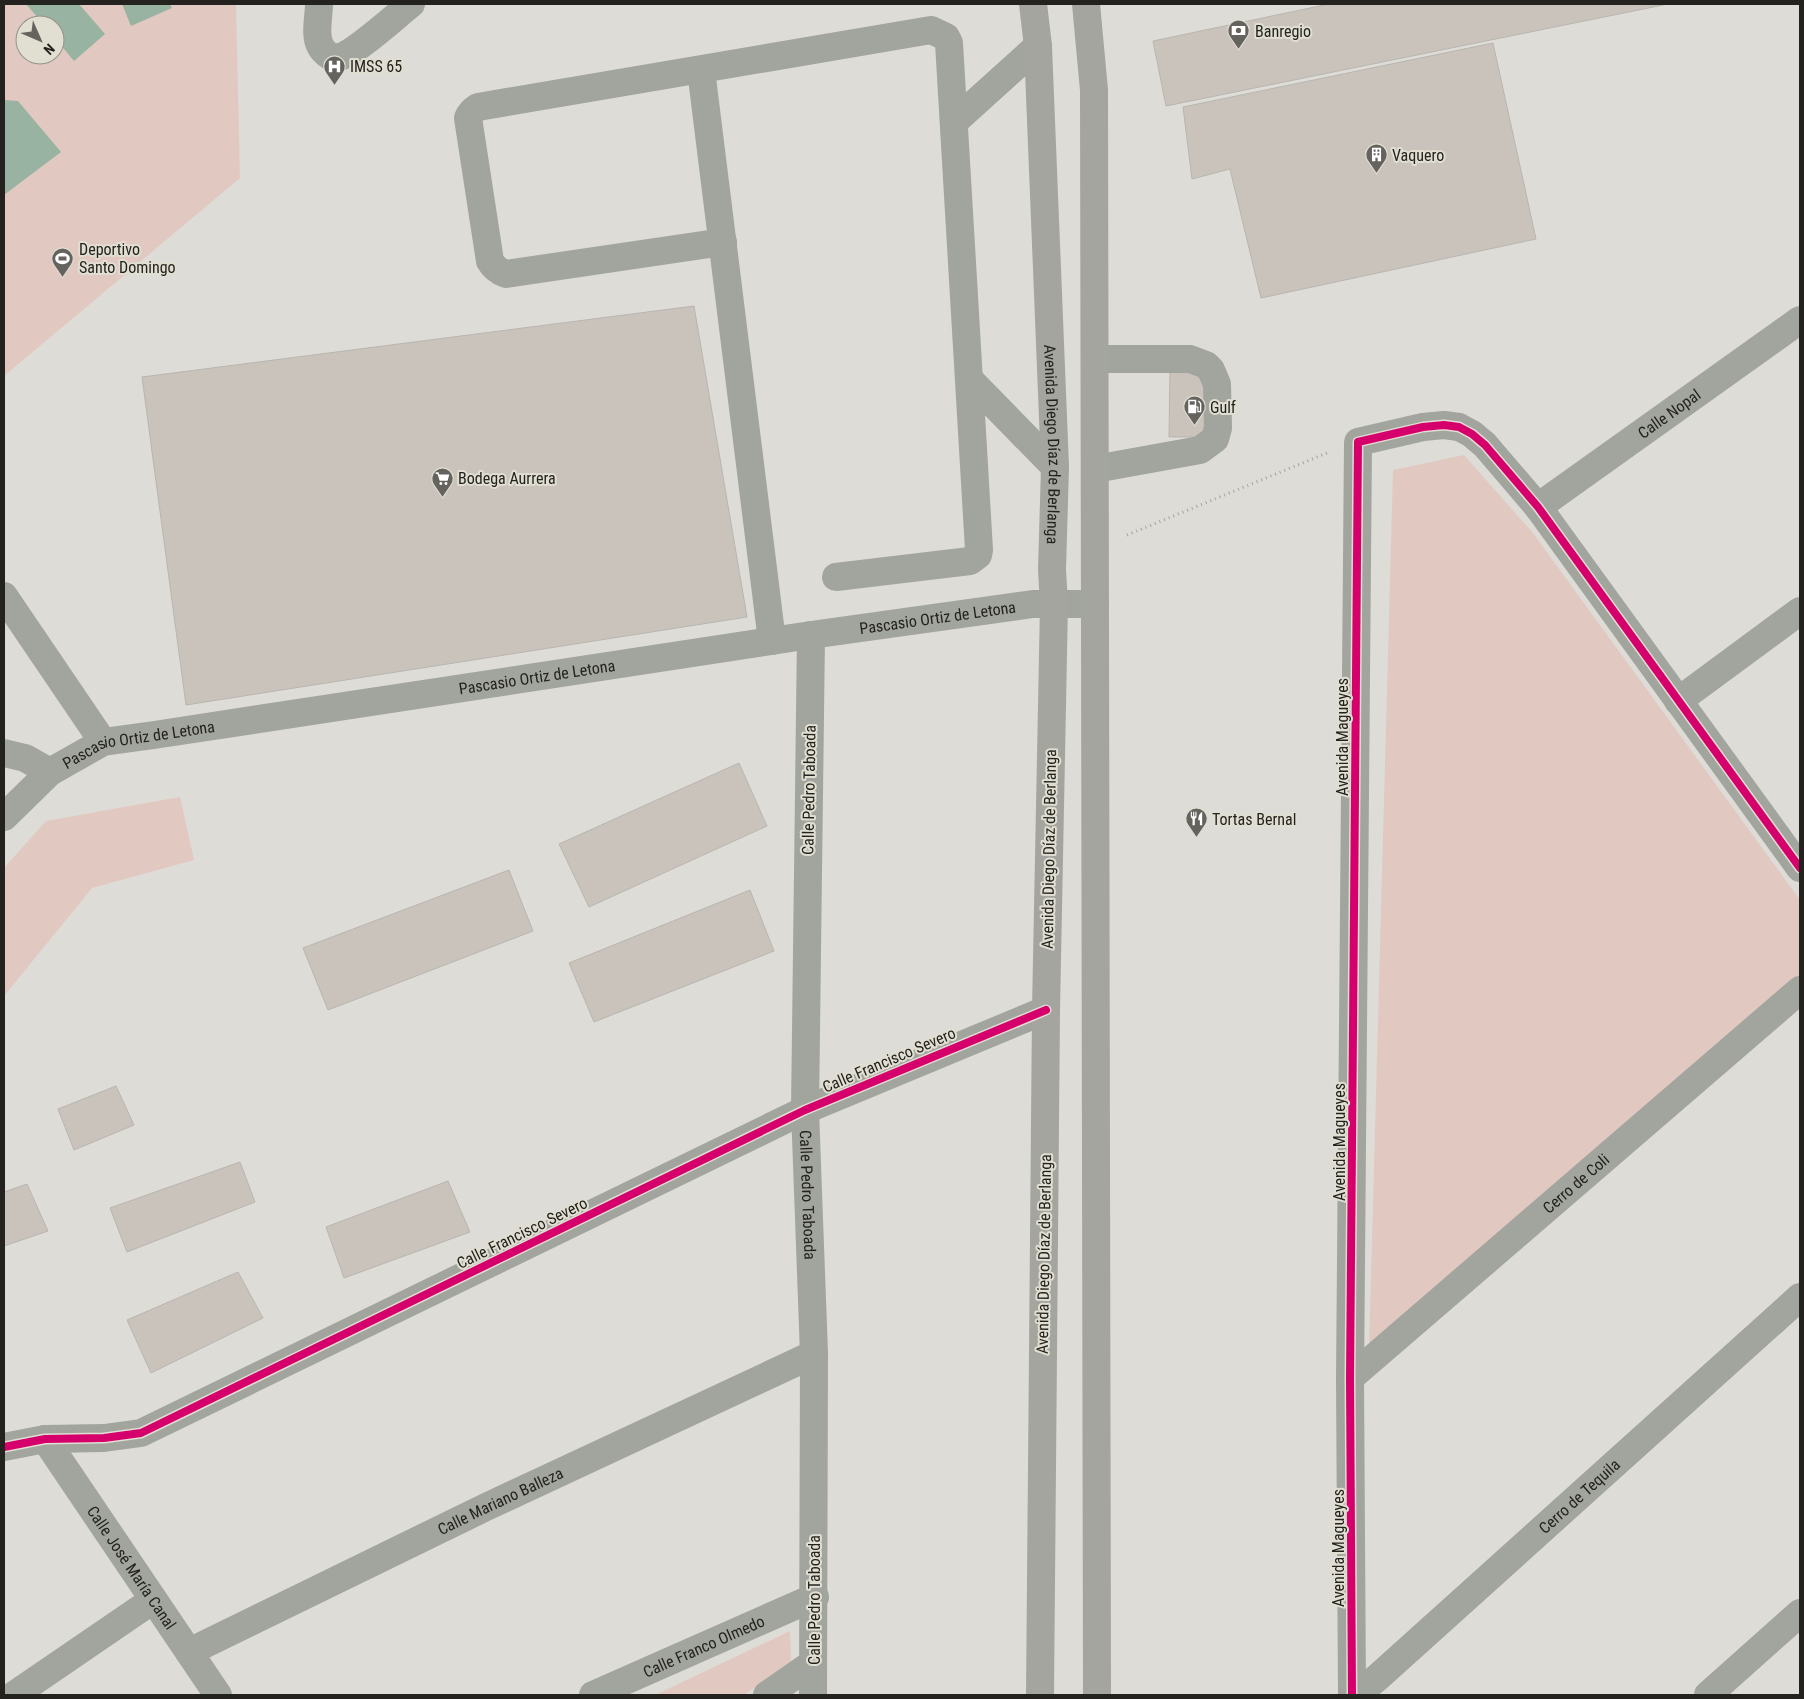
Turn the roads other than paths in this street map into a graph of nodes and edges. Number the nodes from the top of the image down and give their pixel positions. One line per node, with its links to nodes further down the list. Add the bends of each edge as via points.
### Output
1 (319, 4): 2 (street, via 319,44 334,58 352,51)
2 (411, 4)
3 (1033, 4): 5 (main road, Avenida Diego Díaz de Berlanga)
4 (1089, 4): 10 (main road, via 1094,90)
5 (1038, 46): 7 (street); 12 (main road, Avenida Diego Díaz de Berlanga)
6 (701, 70): 7 (street, via 931,30 949,43); 8 (street); 8 (street, via 478,107 468,118 490,261 506,274)
7 (955, 121): 11 (street)
8 (723, 242): 21 (street)
9 (1800, 320): 14 (street, Calle Nopal)
10 (1095, 359): 13 (main road); 13 (street, via 1190,359 1206,365 1217,384 1218,428 1215,438 1200,450)
11 (970, 380): 12 (street); 15 (street, via 980,544 978,555 970,561)
12 (1054, 466): 17 (main road, Avenida Diego Díaz de Berlanga)
13 (1095, 469): 18 (main road)
14 (1538, 507): 22 (street); 33 (street, Avenida Magueyes, via 1485,445 1459,427 1424,427 1358,442)
15 (836, 577)
16 (4, 596): 23 (street)
17 (1054, 604): 18 (street, Pascasio Ortiz de Letona); 20 (street, Pascasio Ortiz de Letona, via 1033,604); 29 (main road, Avenida Diego Díaz de Berlanga)
18 (1095, 604): 47 (main road)
19 (1800, 611): 22 (street)
20 (811, 635): 21 (street, Pascasio Ortiz de Letona); 30 (street, Calle Pedro Taboada)
21 (772, 641): 23 (street, Pascasio Ortiz de Letona)
22 (1678, 701): 27 (street)
23 (103, 742): 25 (street, Pascasio Ortiz de Letona)
24 (4, 753): 25 (street, via 25,758)
25 (50, 772): 26 (street, Pascasio Ortiz de Letona)
26 (4, 817)
27 (1800, 868)
28 (1800, 990): 33 (street, Cerro de Coli)
29 (1046, 1010): 30 (street, Calle Francisco Severo); 46 (main road, Avenida Diego Díaz de Berlanga)
30 (805, 1110): 32 (street, Calle Pedro Taboada); 34 (street, Calle Francisco Severo, via 141,1433 104,1438)
31 (1800, 1297): 49 (street, Cerro de Tequila)
32 (814, 1354): 36 (street, Calle Pedro Taboada); 39 (street, Calle Mariano Balleza, via 494,1503)
33 (1350, 1378): 48 (street, Avenida Magueyes)
34 (45, 1439): 35 (street, Calle Francisco Severo); 37 (street, Calle José María Canal)
35 (4, 1447)
36 (815, 1597): 40 (street, Calle Pedro Taboada); 43 (street, Calle Franco Olmedo)
37 (153, 1600): 39 (street, Calle José María Canal); 41 (street)
38 (1800, 1612): 50 (street)
39 (189, 1652): 42 (street, Calle José María Canal)
40 (813, 1663): 44 (street); 45 (street, Calle Pedro Taboada)
41 (14, 1695)
42 (218, 1695)
43 (593, 1695)
44 (767, 1695)
45 (813, 1695)
46 (1040, 1695)
47 (1097, 1695)
48 (1352, 1695)
49 (1356, 1695)
50 (1708, 1695)

